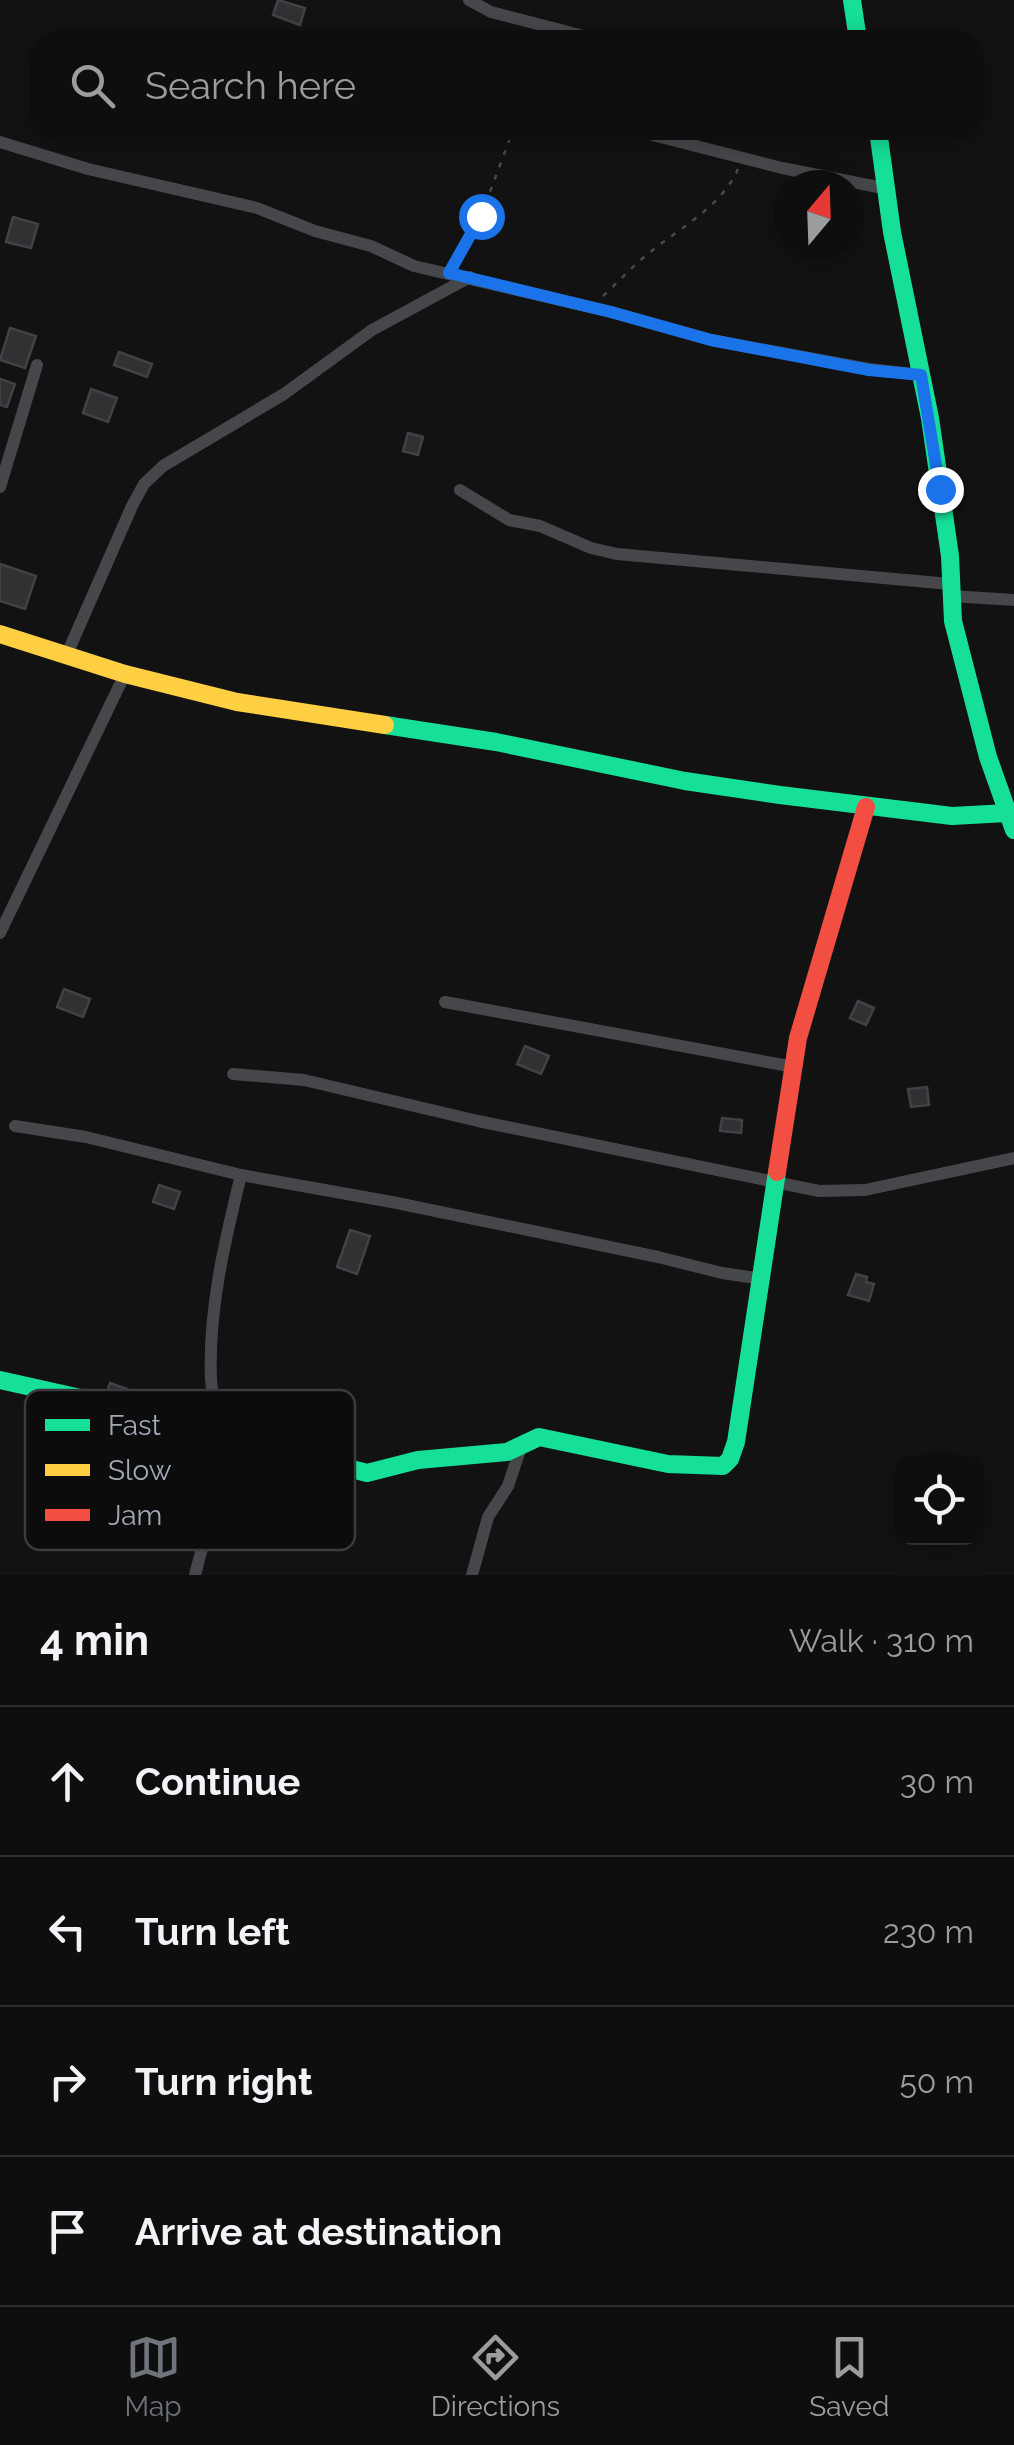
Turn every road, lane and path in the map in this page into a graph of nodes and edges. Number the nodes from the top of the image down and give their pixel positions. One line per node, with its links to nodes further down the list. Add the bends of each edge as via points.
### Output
1 (469, 0): 3 (street)
2 (852, 0): 4 (street)
3 (560, 30)
4 (856, 30)
5 (509, 140): 11 (path, via 481,216)
6 (671, 140): 9 (street)
7 (880, 140): 10 (street)
8 (0, 142): 11 (street, via 257,208)
9 (742, 159): 10 (street); 13 (path, via 726,190)
10 (888, 189): 15 (street)
11 (449, 273): 12 (street)
12 (470, 277): 13 (street); 21 (street, via 372,330 284,394 163,466 132,506)
13 (591, 308): 15 (street, via 768,352)
14 (37, 366): 16 (street)
15 (921, 375): 18 (street)
16 (0, 487)
17 (460, 490): 18 (street, via 509,520 617,554)
18 (950, 590): 19 (street); 24 (street, via 958,644)
19 (1014, 600)
20 (0, 634): 21 (street)
21 (68, 654): 22 (street)
22 (125, 674): 23 (street, via 237,702); 25 (street)
23 (866, 807): 24 (street); 27 (street)
24 (1011, 821)
25 (0, 932)
26 (445, 1002): 27 (street)
27 (794, 1067): 32 (street)
28 (233, 1074): 32 (street, via 304,1080)
29 (15, 1126): 31 (street)
30 (1014, 1158): 32 (street, via 848,1193)
31 (241, 1174): 33 (street); 36 (street, via 214,1318)
32 (777, 1185): 33 (street)
33 (763, 1279): 37 (street, via 736,1442 723,1466 668,1464 552,1438)
34 (0, 1380): 35 (street)
35 (47, 1390)
36 (212, 1390)
37 (521, 1446): 38 (street); 41 (street, via 508,1486 488,1517)
38 (355, 1470)
39 (201, 1550): 40 (street)
40 (195, 1575)
41 (472, 1575)

